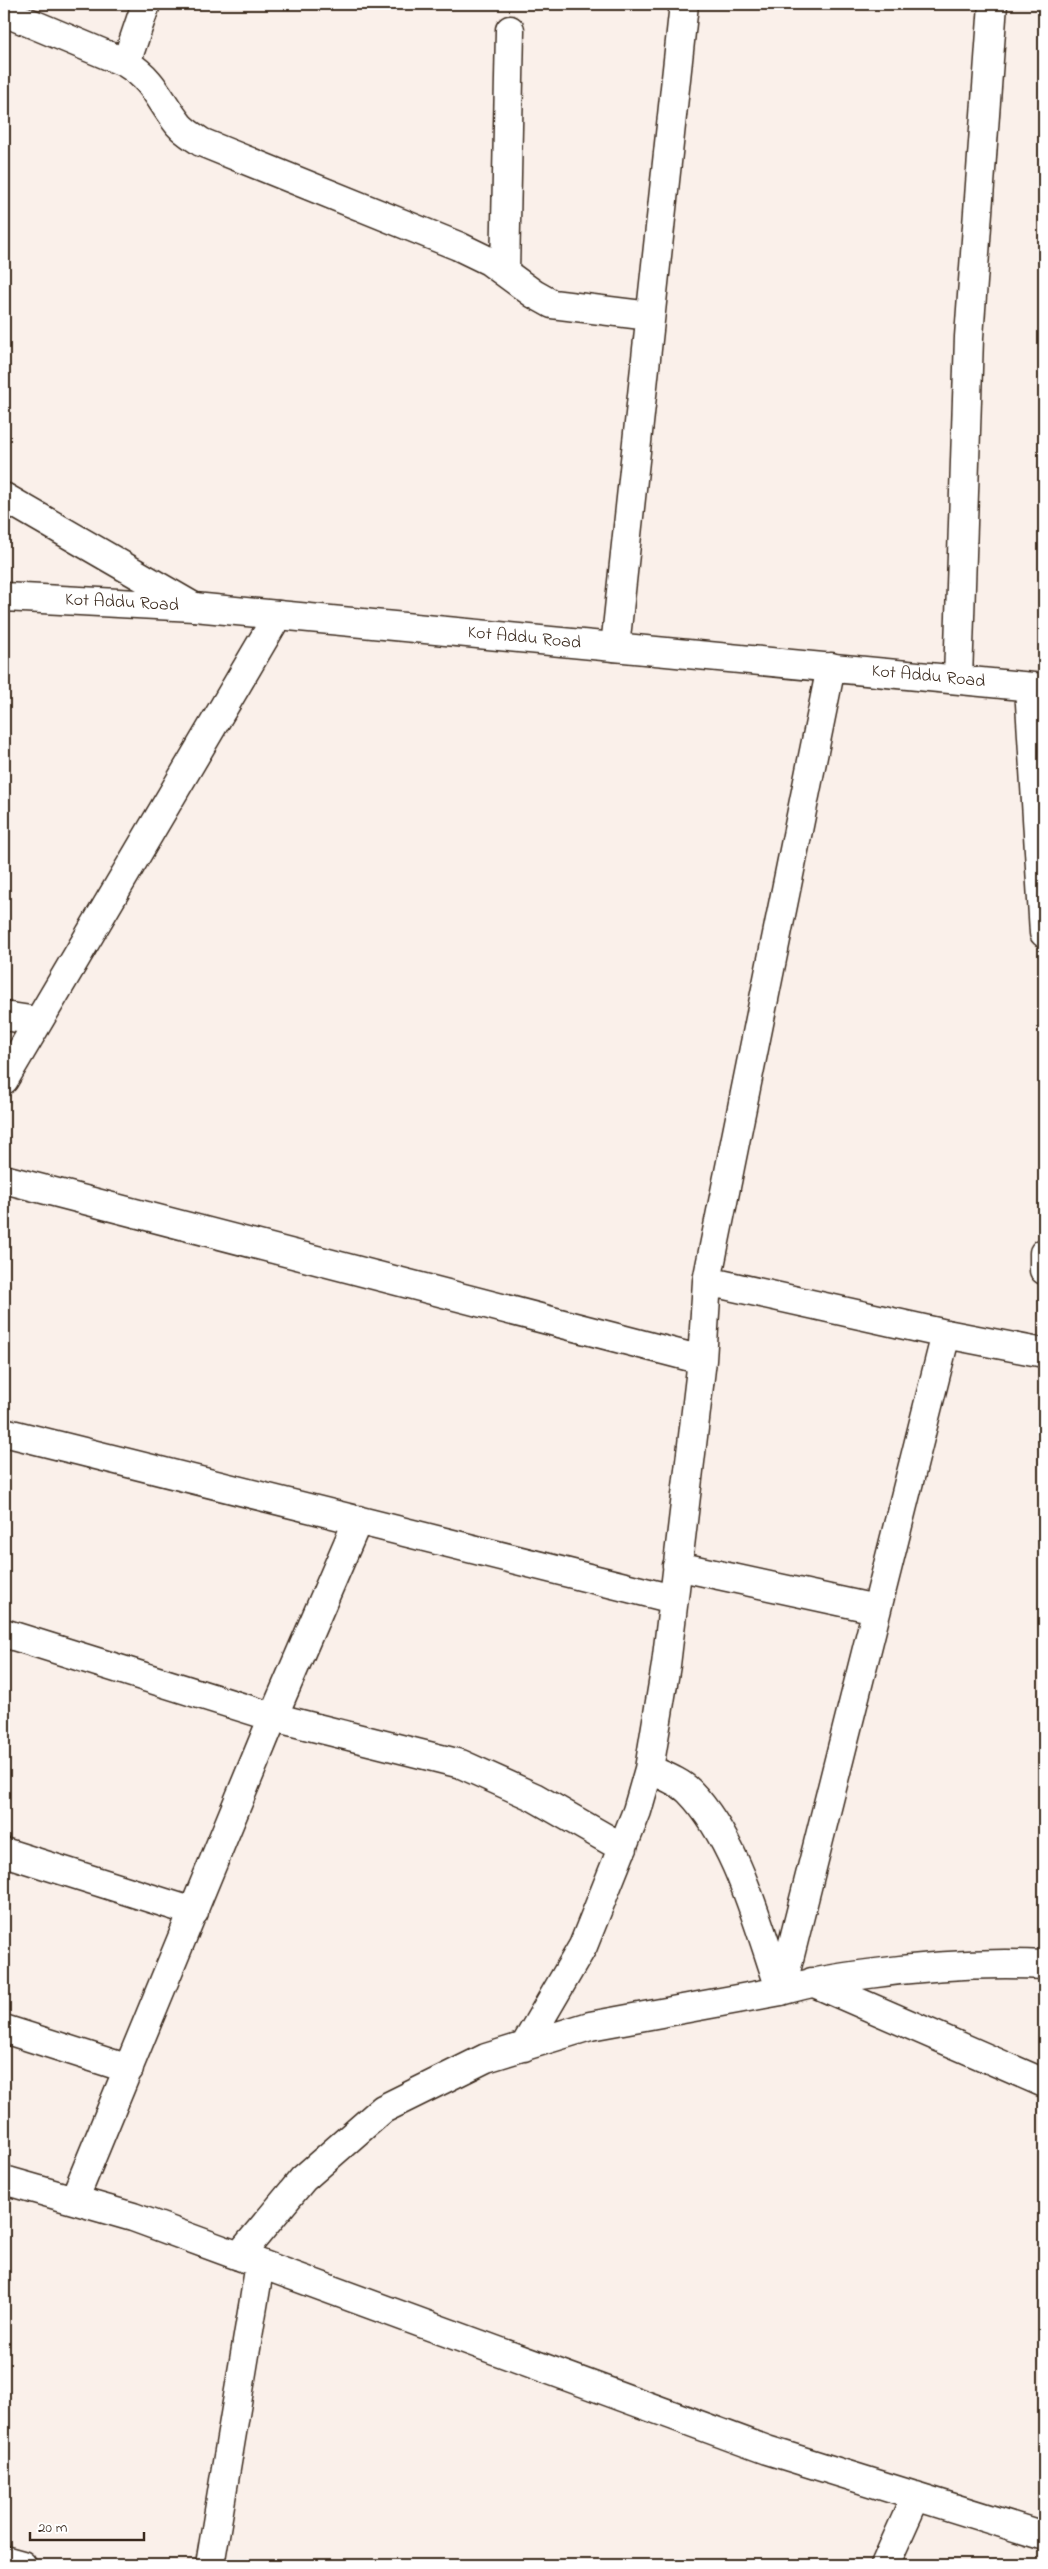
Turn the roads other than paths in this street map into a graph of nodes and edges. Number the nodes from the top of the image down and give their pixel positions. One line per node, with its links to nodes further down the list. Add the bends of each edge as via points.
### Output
1 (146, 4): 6 (street)
2 (684, 4): 8 (street)
3 (992, 4): 15 (street, via 969,337)
4 (4, 12): 6 (street)
5 (510, 30): 7 (street)
6 (126, 63): 7 (street, via 154,86 180,127 201,142 458,246)
7 (505, 272): 8 (street, via 552,304)
8 (650, 316): 13 (street)
9 (4, 497): 11 (street)
10 (4, 597): 11 (street, Kot Addu Road)
11 (194, 607): 12 (street, Kot Addu Road)
12 (278, 615): 13 (street, Kot Addu Road); 19 (street)
13 (615, 647): 14 (street, Kot Addu Road)
14 (831, 667): 15 (street, Kot Addu Road); 24 (street)
15 (958, 679): 16 (street, Kot Addu Road)
16 (1036, 687): 17 (street)
17 (1044, 933)
18 (4, 1016): 19 (street)
19 (37, 1021): 20 (street)
20 (4, 1080)
21 (4, 1179): 27 (street)
22 (1044, 1253): 23 (street)
23 (1044, 1270)
24 (707, 1281): 25 (street); 27 (street)
25 (946, 1334): 26 (street); 32 (street)
26 (1044, 1353)
27 (702, 1360): 30 (street)
28 (4, 1432): 29 (street)
29 (358, 1520): 31 (street); 34 (street)
30 (677, 1566): 31 (street); 32 (street)
31 (673, 1599): 35 (street)
32 (876, 1609): 41 (street)
33 (4, 1632): 34 (street)
34 (273, 1717): 36 (street, via 461,1764 534,1797); 38 (street)
35 (649, 1768): 36 (street, via 638,1811); 41 (street, via 688,1789 712,1820 743,1882)
36 (623, 1848): 43 (street, via 583,1946)
37 (4, 1852): 38 (street)
38 (194, 1912): 44 (street)
39 (1044, 1965): 40 (street, via 927,1966)
40 (811, 1982): 41 (street); 45 (street)
41 (781, 1991): 43 (street, via 590,2026)
42 (4, 2029): 44 (street)
43 (524, 2047): 48 (street, via 486,2058 383,2108 303,2179)
44 (129, 2069): 47 (street)
45 (1044, 2083)
46 (4, 2180): 47 (street)
47 (74, 2200): 48 (street, via 133,2217)
48 (249, 2260): 49 (street, via 767,2450); 53 (street)
49 (916, 2496): 50 (street); 54 (street)
50 (1044, 2536)
51 (4, 2560): 52 (street)
52 (22, 2565)
53 (210, 2565)
54 (885, 2565)

